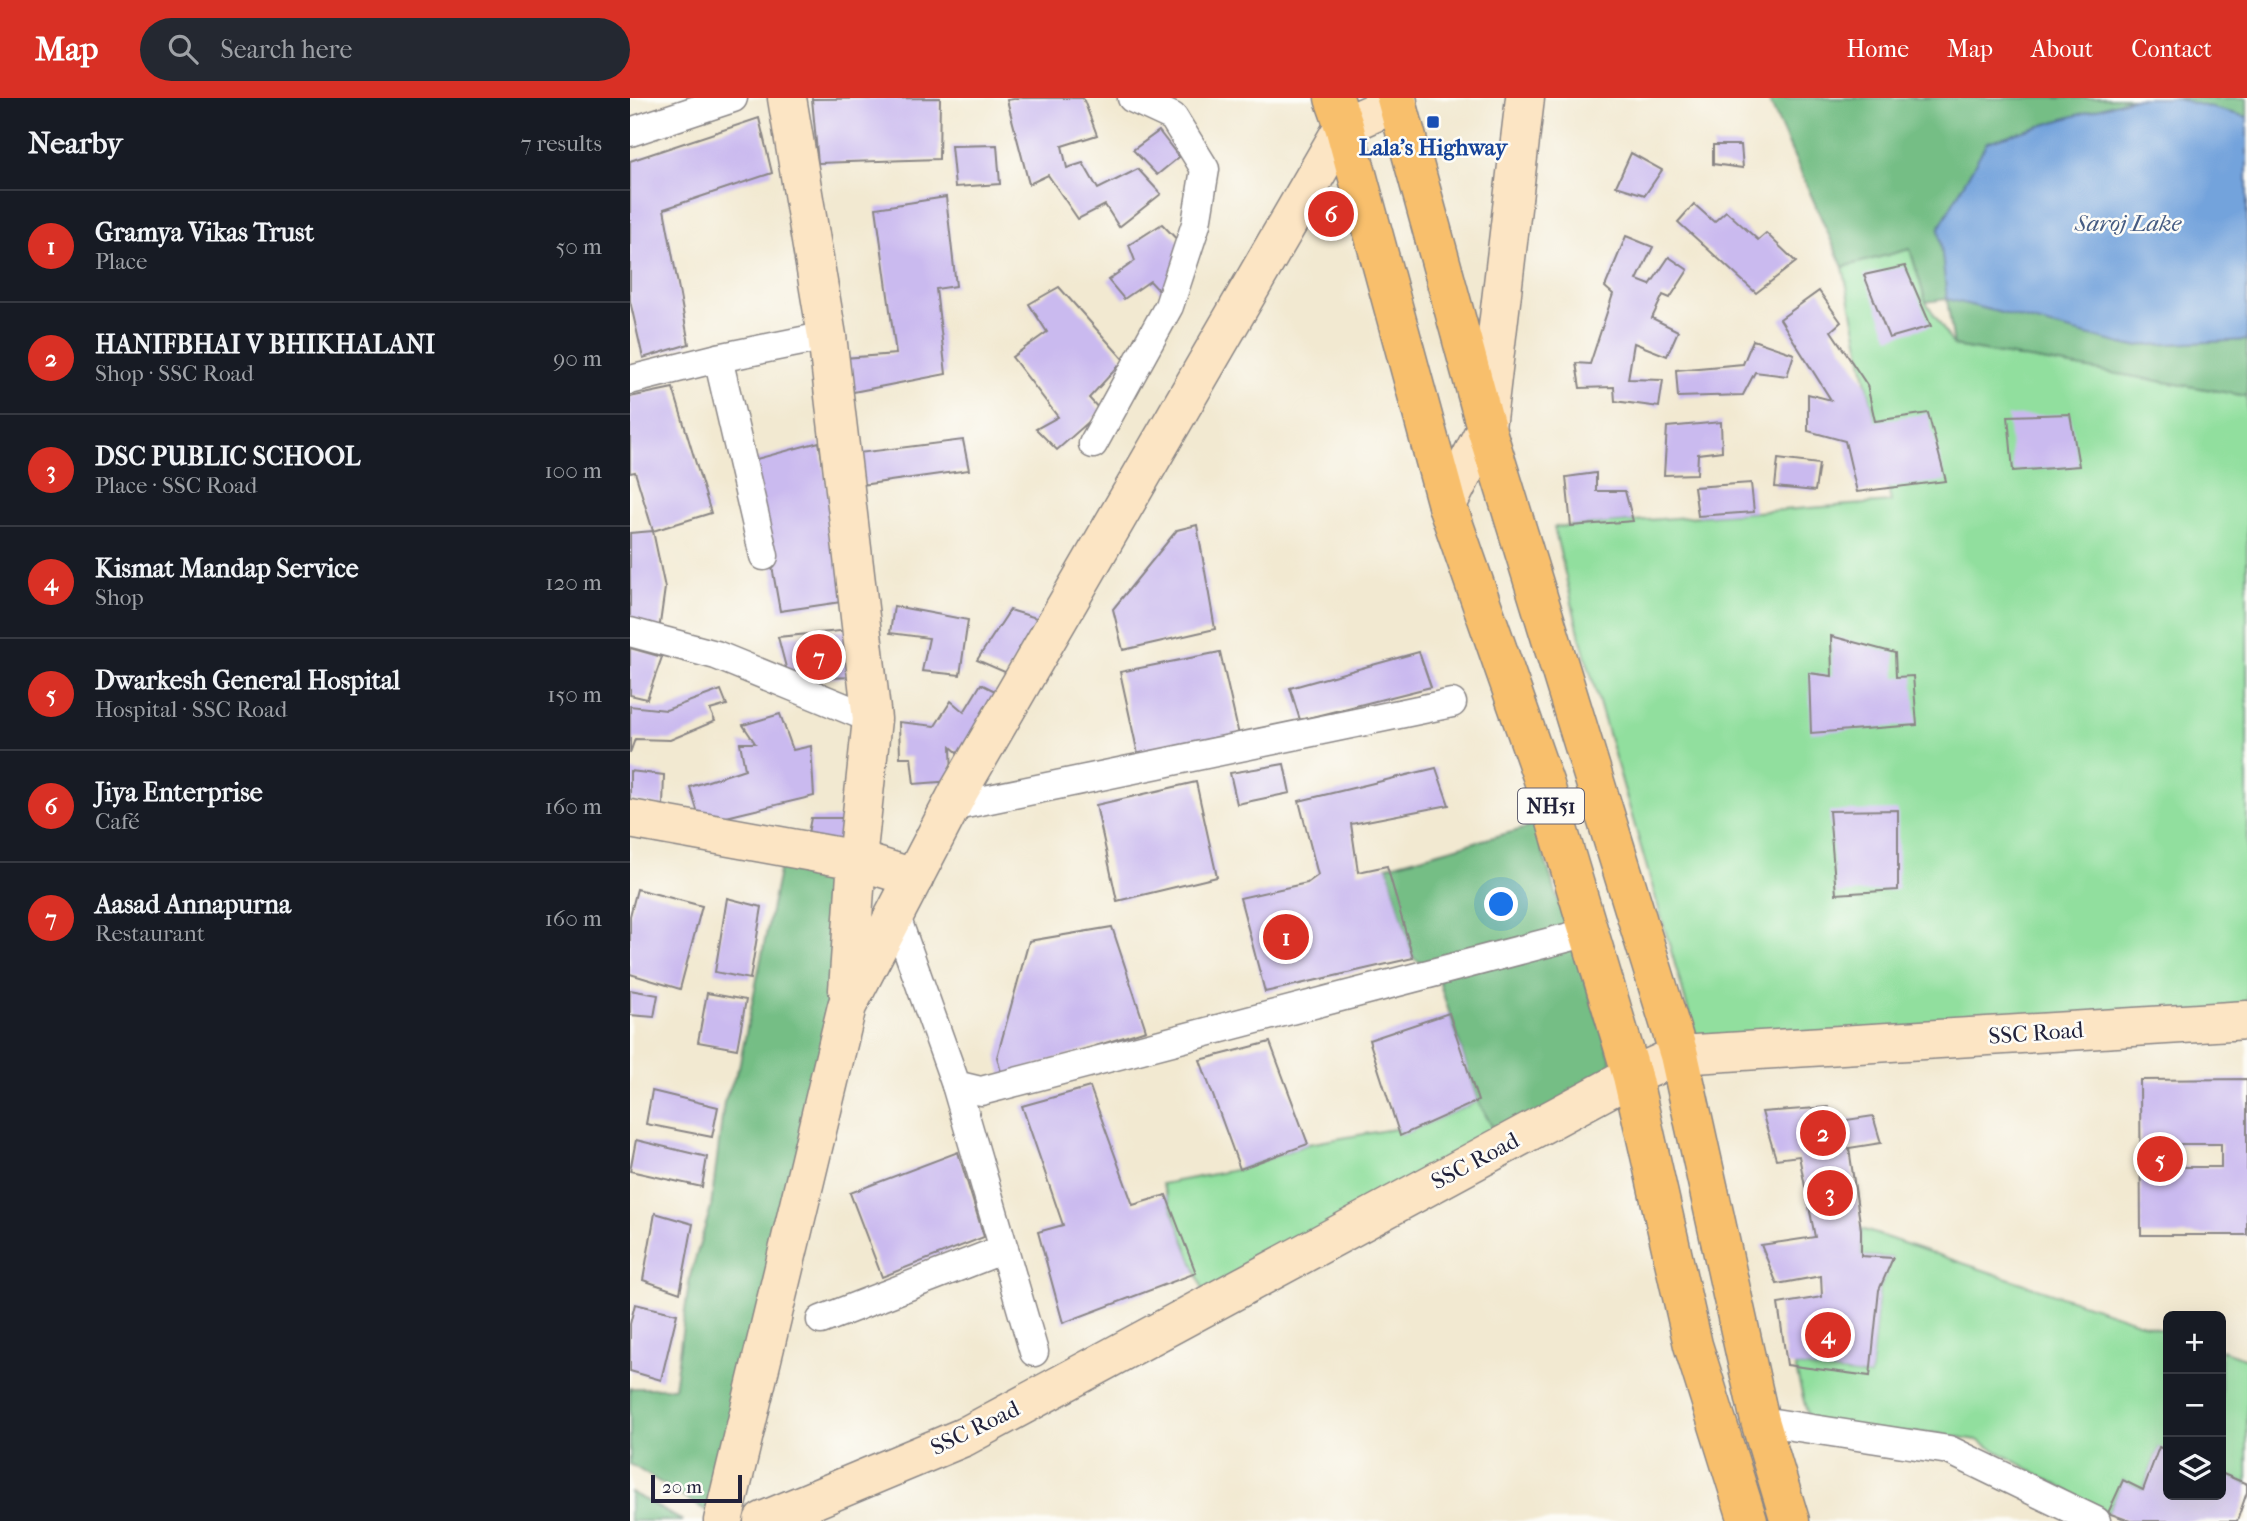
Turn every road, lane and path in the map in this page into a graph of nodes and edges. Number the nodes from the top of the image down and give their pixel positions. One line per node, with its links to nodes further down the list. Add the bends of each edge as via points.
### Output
1 (733, 98): 7 (street)
2 (787, 98): 8 (main road)
3 (1132, 98): 12 (street, via 1173,117 1205,169 1196,224 1169,306)
4 (1525, 98): 11 (main road)
5 (1397, 100): 6 (main road); 11 (highway, NH51)
6 (1339, 112): 13 (highway, NH51); 18 (main road)
7 (630, 132)
8 (827, 336): 9 (street); 17 (main road)
9 (718, 358): 10 (street); 14 (street)
10 (630, 380)
11 (1486, 428): 13 (main road); 26 (highway, NH51)
12 (1093, 444)
13 (1447, 505): 23 (highway, NH51, via 1545,785)
14 (764, 556)
15 (630, 632): 17 (street, via 716,655)
16 (1452, 703): 18 (street)
17 (872, 719): 20 (main road)
18 (951, 807): 21 (main road)
19 (630, 819): 20 (main road)
20 (857, 860): 21 (main road); 24 (main road)
21 (914, 878): 22 (main road)
22 (895, 914): 24 (main road); 28 (street)
23 (1589, 932): 27 (highway, NH51); 28 (street, via 981,1091)
24 (847, 1006): 33 (main road)
25 (2247, 1020): 26 (main road, SSC Road)
26 (1679, 1055): 27 (main road, SSC Road); 32 (highway, NH51)
27 (1632, 1076): 34 (main road, SSC Road, via 964,1437); 35 (highway, NH51, via 1693,1345)
28 (956, 1085): 29 (street)
29 (1004, 1249): 30 (street); 31 (street)
30 (821, 1320)
31 (1034, 1352)
32 (1760, 1421): 36 (highway, NH51); 37 (street, via 1949,1450)
33 (723, 1521)
34 (763, 1521)
35 (1748, 1521)
36 (1790, 1521)
37 (2096, 1521)

